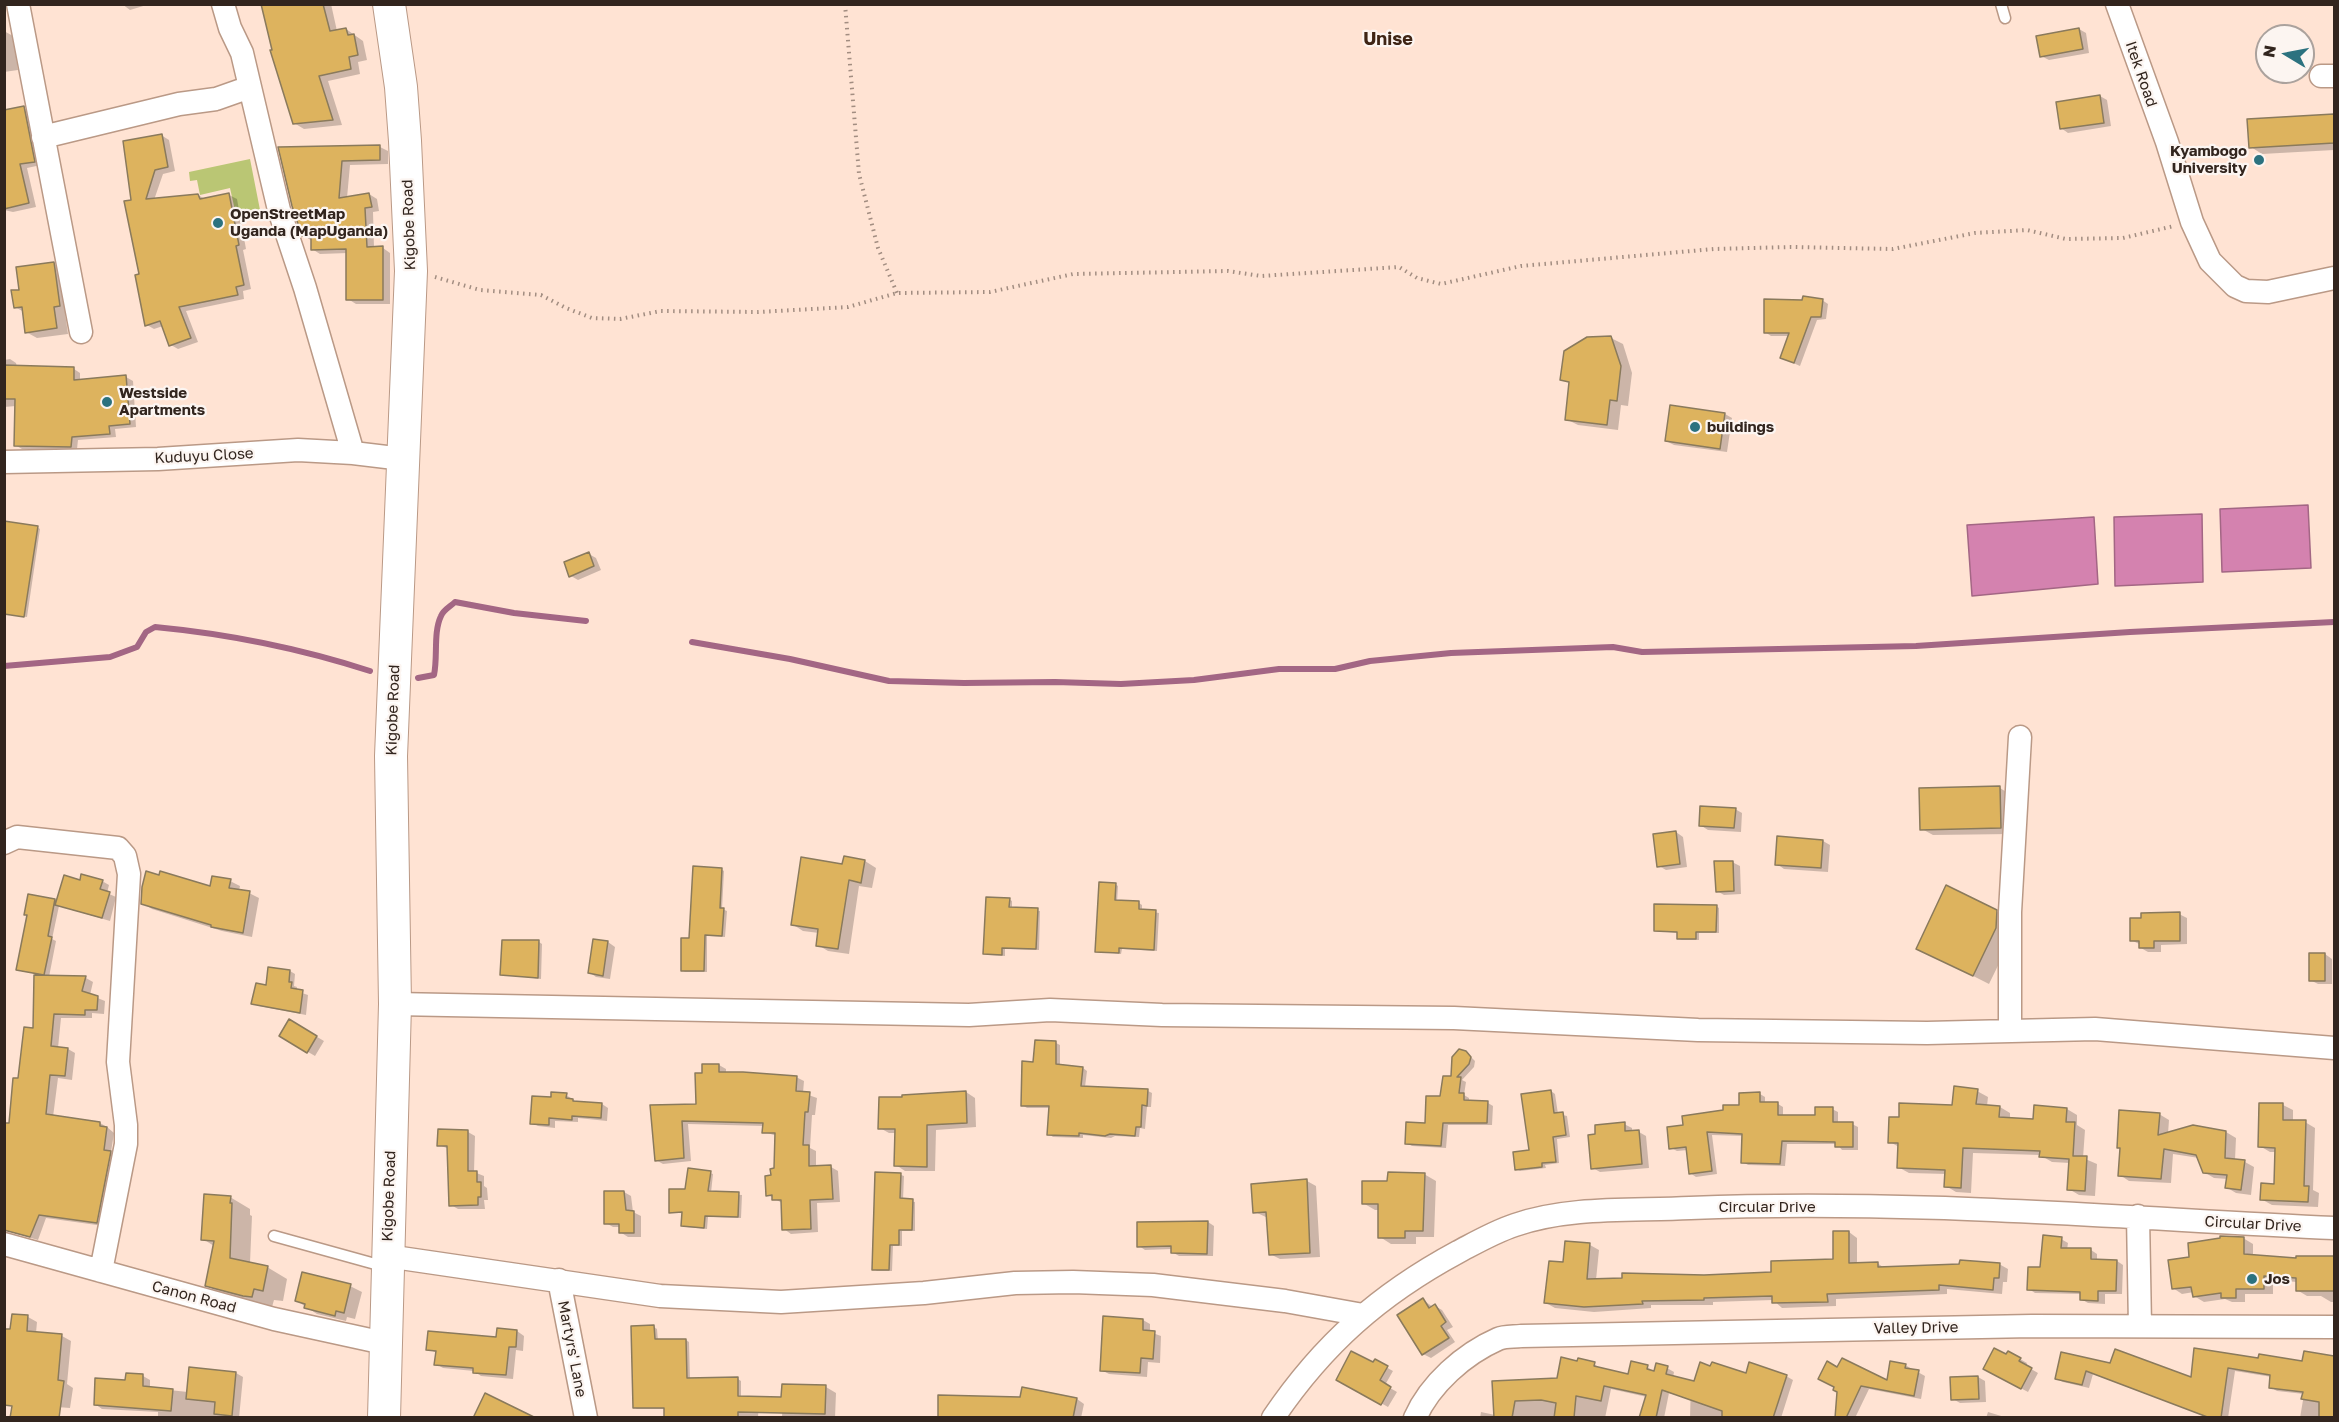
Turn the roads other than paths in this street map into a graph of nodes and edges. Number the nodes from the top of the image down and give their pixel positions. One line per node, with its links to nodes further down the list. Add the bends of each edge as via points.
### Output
1 (18, 4): 8 (street)
2 (223, 4): 7 (street)
3 (389, 4): 12 (street, Kigobe Road, via 401,87 411,270)
4 (2001, 4): 6 (lane)
5 (2117, 4): 9 (street, Itek Road, via 2210,261 2235,286 2246,291 2268,292)
6 (2005, 18)
7 (250, 87): 8 (street, via 216,99 178,104); 11 (street, via 279,210)
8 (43, 137): 10 (street)
9 (2334, 278)
10 (81, 332)
11 (353, 453): 12 (street, Kuduyu Close); 13 (street, Kuduyu Close, via 298,450 158,459)
12 (404, 459): 16 (street, Kigobe Road, via 391,756)
13 (4, 462)
14 (2020, 737): 17 (street, via 2010,912)
15 (6, 840): 24 (street, via 17,837 118,849 125,856 129,874 118,1062 126,1144)
16 (395, 1004): 17 (street, via 969,1016 1050,1011 1454,1018 1698,1030); 23 (street, Kigobe Road)
17 (2010, 1031): 18 (street, via 2095,1029)
18 (2334, 1048)
19 (2138, 1216): 20 (street, Circular Drive); 26 (street, Circular Drive, via 1731,1206 1564,1214 1490,1234 1425,1269); 27 (street)
20 (2334, 1228)
21 (274, 1236): 23 (lane)
22 (4, 1245): 24 (street, Canon Road)
23 (387, 1262): 25 (street); 29 (street, Kigobe Road)
24 (101, 1271): 29 (street, Canon Road, via 274,1319)
25 (559, 1280): 26 (street, via 660,1296 781,1302 1015,1283 1153,1285); 31 (street, Martyrs' Lane)
26 (1363, 1315): 32 (street, Circular Drive, via 1320,1356)
27 (2140, 1326): 28 (street, Valley Drive); 33 (street, Valley Drive, via 1498,1339 1462,1362 1430,1391)
28 (2334, 1327)
29 (384, 1343): 30 (street, Kigobe Road)
30 (384, 1418)
31 (586, 1418)
32 (1273, 1418)
33 (1415, 1418)

